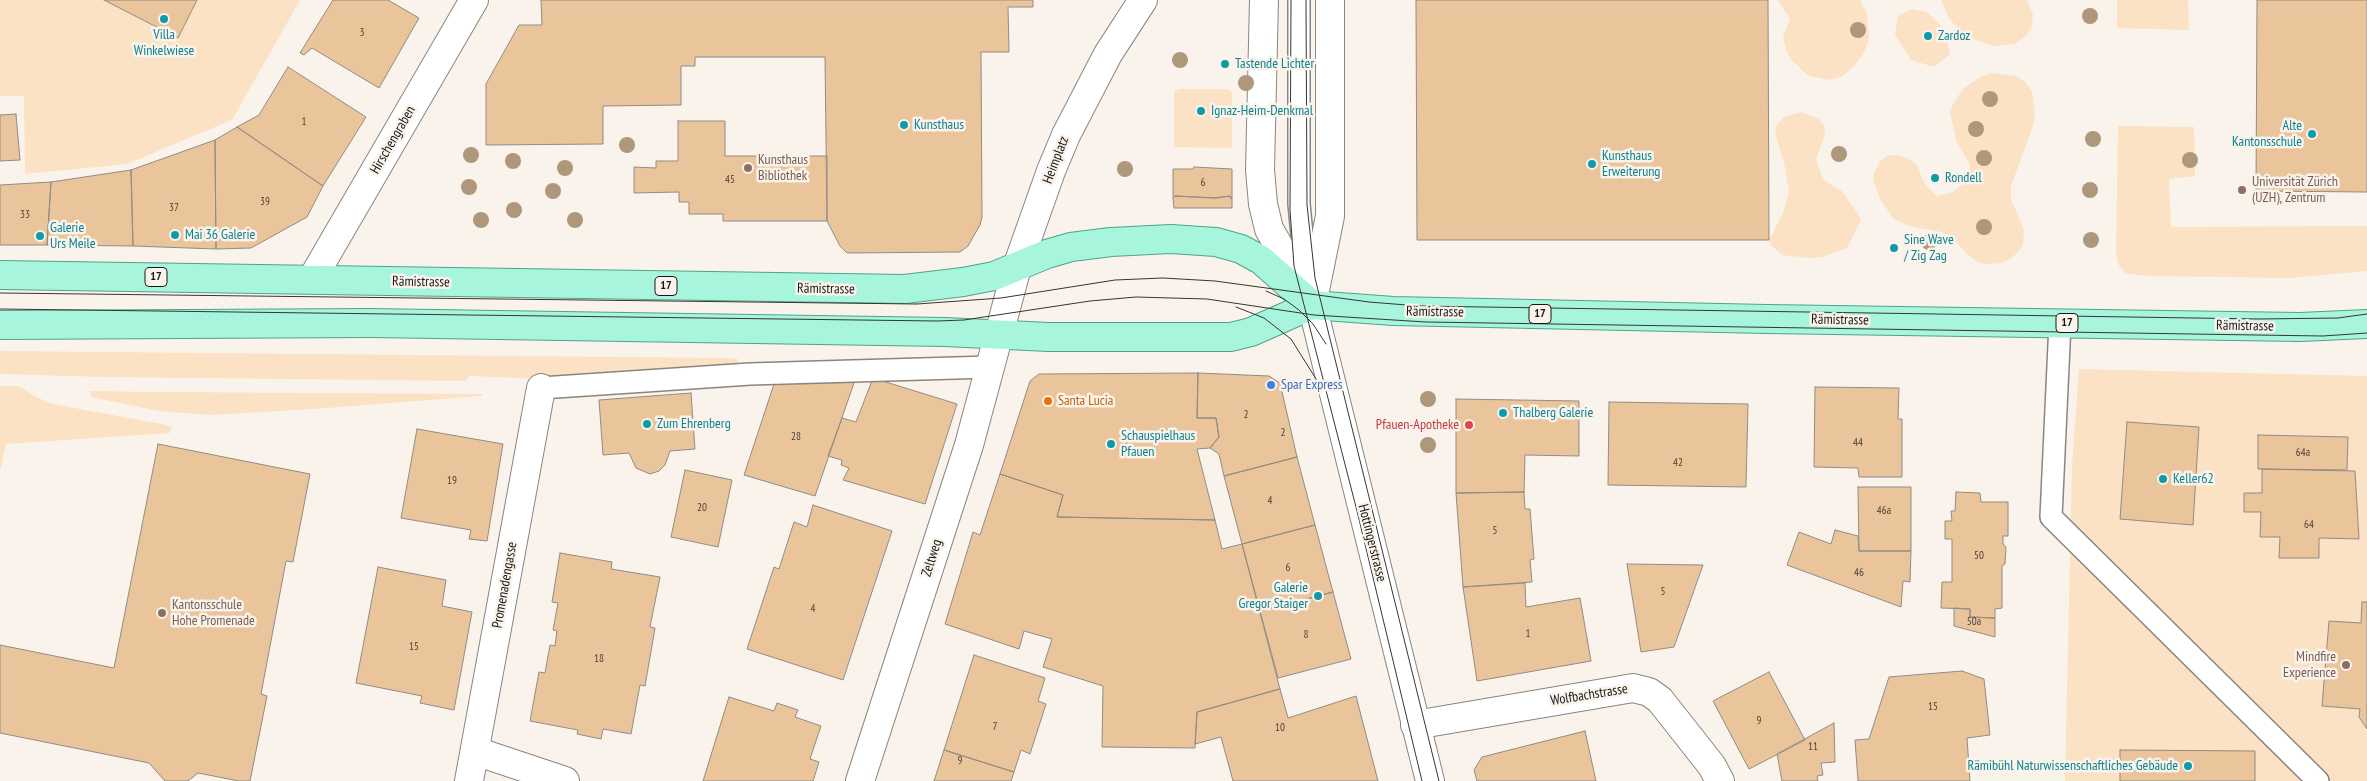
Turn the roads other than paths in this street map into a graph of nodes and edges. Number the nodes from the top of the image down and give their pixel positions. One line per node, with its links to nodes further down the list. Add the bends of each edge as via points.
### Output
1 (474, 0): 8 (street, Hirschengraben)
2 (1143, 0): 6 (street, Heimplatz, via 1108,54 1066,135)
3 (1264, 0): 9 (street, via 1262,204 1269,229)
4 (1299, 0): 9 (lane, via 1299,204)
5 (1330, 0): 9 (street, via 1330,216)
6 (1017, 267): 8 (main road, Rämistrasse / 17, via 994,276 905,289); 9 (main road, Rämistrasse / 17, via 1070,247 1171,239 1216,242 1241,249 1262,260); 14 (street, Heimplatz)
7 (0, 276): 8 (main road, Rämistrasse / 17)
8 (312, 279): 10 (main road)
9 (1312, 305): 11 (main road, Rämistrasse / 17, via 1393,312); 14 (main road, Rämistrasse / 17, via 1251,332 1231,337 1049,338); 17 (street, Hottingerstrasse)
10 (295, 322): 13 (main road, Rämistrasse / 17); 14 (main road, Rämistrasse / 17)
11 (2060, 323): 12 (main road, Rämistrasse / 17, via 2300,327); 24 (lane, via 2051,517)
12 (2367, 324)
13 (0, 325)
14 (998, 333): 15 (street, Zeltweg)
15 (990, 367): 16 (lane, via 750,374); 21 (street, Zeltweg, via 969,445)
16 (542, 388): 18 (street, Promenadengasse)
17 (1415, 725): 22 (street, Hottingerstrasse); 23 (street, Wolfbachstrasse, via 1633,688 1649,692 1660,700)
18 (474, 751): 19 (street, Promenadengasse); 20 (street)
19 (469, 781)
20 (565, 781)
21 (860, 781)
22 (1430, 781)
23 (1720, 781)
24 (2318, 781)

